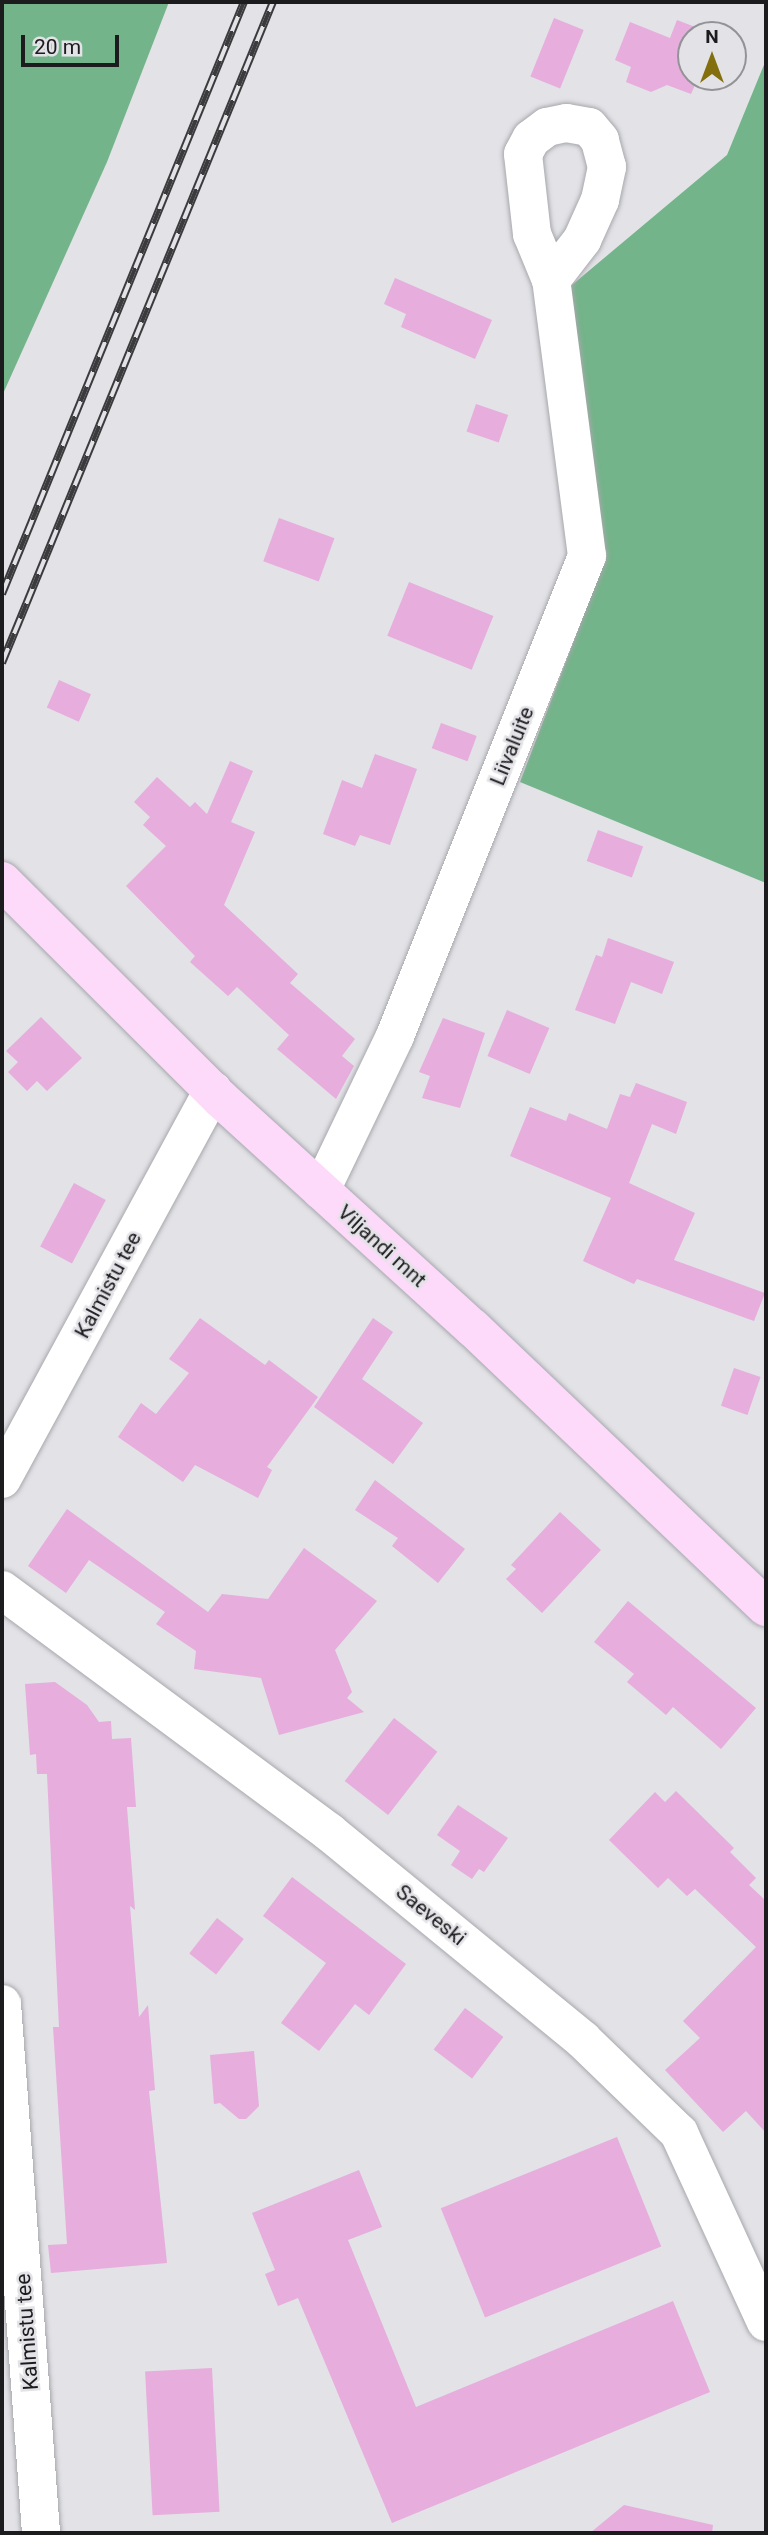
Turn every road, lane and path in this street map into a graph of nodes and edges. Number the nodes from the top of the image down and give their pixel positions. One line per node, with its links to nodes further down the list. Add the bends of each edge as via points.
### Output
1 (551, 280): 4 (street, Liivaluite, via 587,556 396,1036)
2 (2, 881): 3 (main road, Viljandi mnt)
3 (213, 1091): 4 (main road, Viljandi mnt); 5 (street, Kalmistu tee)
4 (321, 1190): 7 (main road, Viljandi mnt)
5 (2, 1479)
6 (2, 1590): 9 (street, Saeveski, via 329,1832 583,2040 678,2133)
7 (766, 1607)
8 (2, 2004): 10 (street, Kalmistu tee)
9 (766, 2322)
10 (41, 2533)

